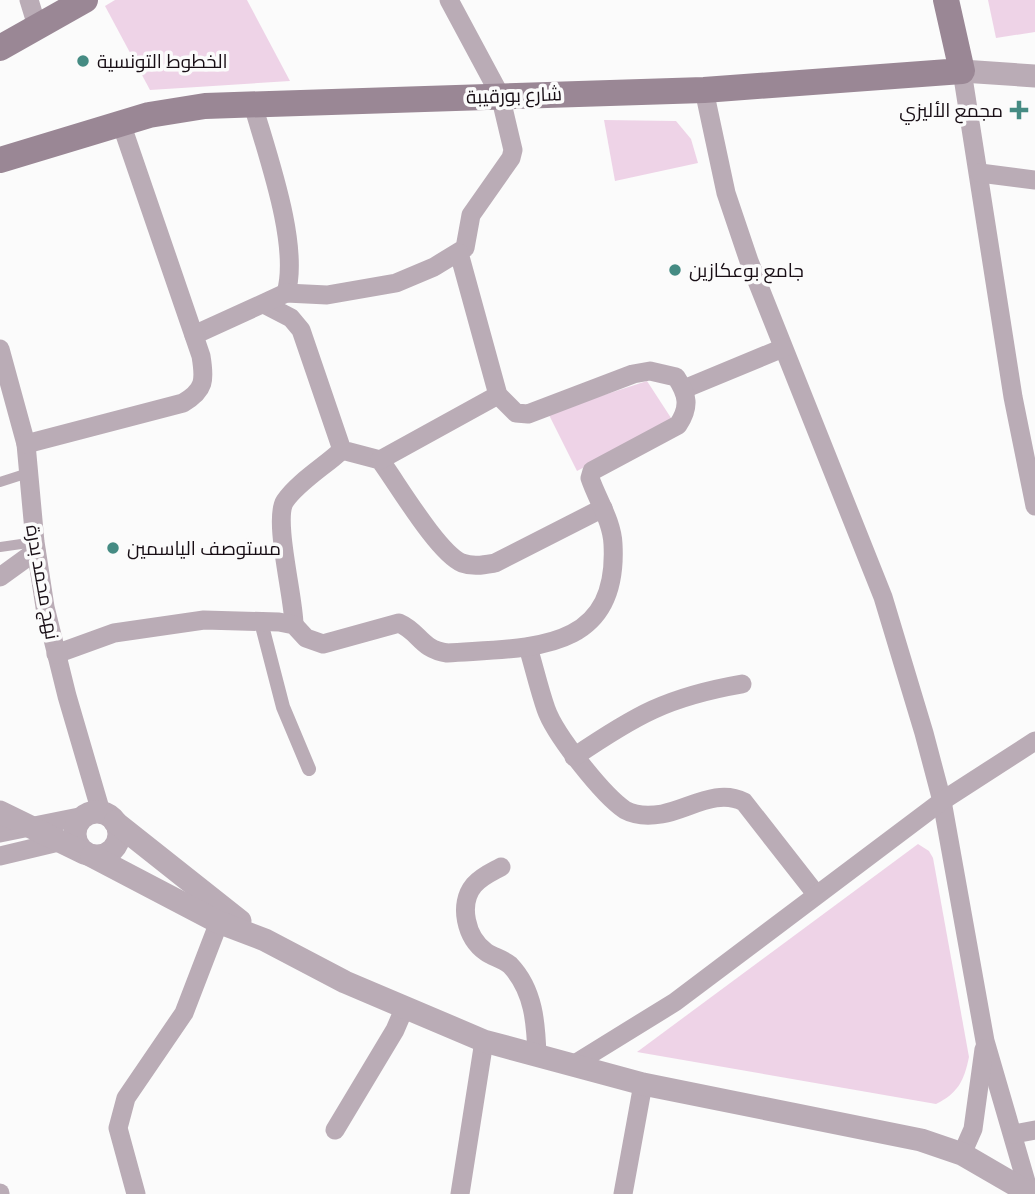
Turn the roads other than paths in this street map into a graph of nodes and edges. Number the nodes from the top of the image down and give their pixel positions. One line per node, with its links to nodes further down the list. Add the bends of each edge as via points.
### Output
1 (29, 0): 5 (street)
2 (85, 0): 5 (main road)
3 (449, 0): 10 (street)
4 (946, 0): 7 (main road)
5 (37, 26): 6 (main road)
6 (0, 48)
7 (962, 71): 8 (street); 9 (main road, شارع بورقيبة); 14 (street)
8 (1035, 76)
9 (704, 90): 10 (main road, شارع بورقيبة); 20 (street, via 726,193)
10 (500, 95): 11 (main road, شارع بورقيبة); 16 (street, via 512,138 511,158 471,215 467,244)
11 (253, 105): 12 (main road, شارع بورقيبة, via 205,106); 17 (street, via 289,251 291,276)
12 (121, 122): 13 (main road, شارع بورقيبة); 19 (street)
13 (0, 160)
14 (980, 173): 15 (street); 29 (street, via 1007,361)
15 (1035, 180)
16 (459, 253): 17 (street, via 396,283 327,295); 23 (street)
17 (286, 293): 18 (street)
18 (264, 304): 19 (street); 25 (street, via 291,318 301,330)
19 (194, 335): 24 (street, via 205,379 197,394 183,402)
20 (783, 348): 22 (street); 42 (street, via 883,597)
21 (0, 349): 24 (street, نهج محمد بدرة)
22 (684, 389): 23 (street, via 676,377 664,373 633,374 528,414 516,413); 30 (street, via 686,413 678,425 592,471 590,478)
23 (498, 395): 26 (street)
24 (26, 444): 27 (street, نهج محمد بدرة)
25 (342, 450): 26 (street); 35 (street, via 281,508)
26 (380, 460): 30 (street, via 441,546 460,562 475,566 495,563)
27 (28, 473): 28 (lane); 32 (street, نهج محمد بدرة)
28 (0, 482)
29 (1035, 506)
30 (603, 508): 36 (street, via 613,543 608,587 596,619 569,636)
31 (0, 547): 32 (lane)
32 (35, 547): 33 (street); 37 (street, نهج محمد بدرة)
33 (0, 577)
34 (261, 622): 35 (street); 37 (street, via 204,620 114,633); 41 (street, via 283,708)
35 (294, 625): 36 (street, via 306,638 323,643 399,622 433,651)
36 (528, 647): 40 (street, via 546,711)
37 (56, 654): 44 (street, نهج محمد بدرة)
38 (742, 684): 40 (street, via 666,702 635,716)
39 (1035, 741): 42 (street)
40 (574, 757): 50 (street, via 625,810 642,816 719,797 744,802)
41 (309, 769)
42 (942, 801): 50 (street); 54 (street)
43 (0, 812): 45 (street)
44 (100, 817): 45 (street); 47 (street, via 75,830); 47 (street, via 119,839 115,847 101,857); 51 (street)
45 (29, 826): 46 (street); 47 (street)
46 (0, 833)
47 (78, 847): 48 (street); 51 (street)
48 (0, 856)
49 (501, 867): 55 (street, via 473,886 466,900 466,920 473,938 485,952 510,965 526,991 534,1009)
50 (816, 894): 56 (street, via 676,1002)
51 (221, 916): 52 (street); 63 (street, via 184,1013 126,1098 118,1118)
52 (404, 1009): 53 (street); 58 (street)
53 (484, 1041): 55 (street); 64 (street)
54 (985, 1041): 60 (street); 61 (street, via 973,1129)
55 (537, 1056): 56 (street)
56 (573, 1065): 57 (street)
57 (643, 1084): 61 (street, via 824,1118); 65 (street)
58 (335, 1130)
59 (1035, 1130): 60 (street)
60 (1014, 1134): 62 (street)
61 (962, 1154): 62 (street)
62 (1030, 1193)
63 (136, 1194)
64 (460, 1194)
65 (624, 1194)

